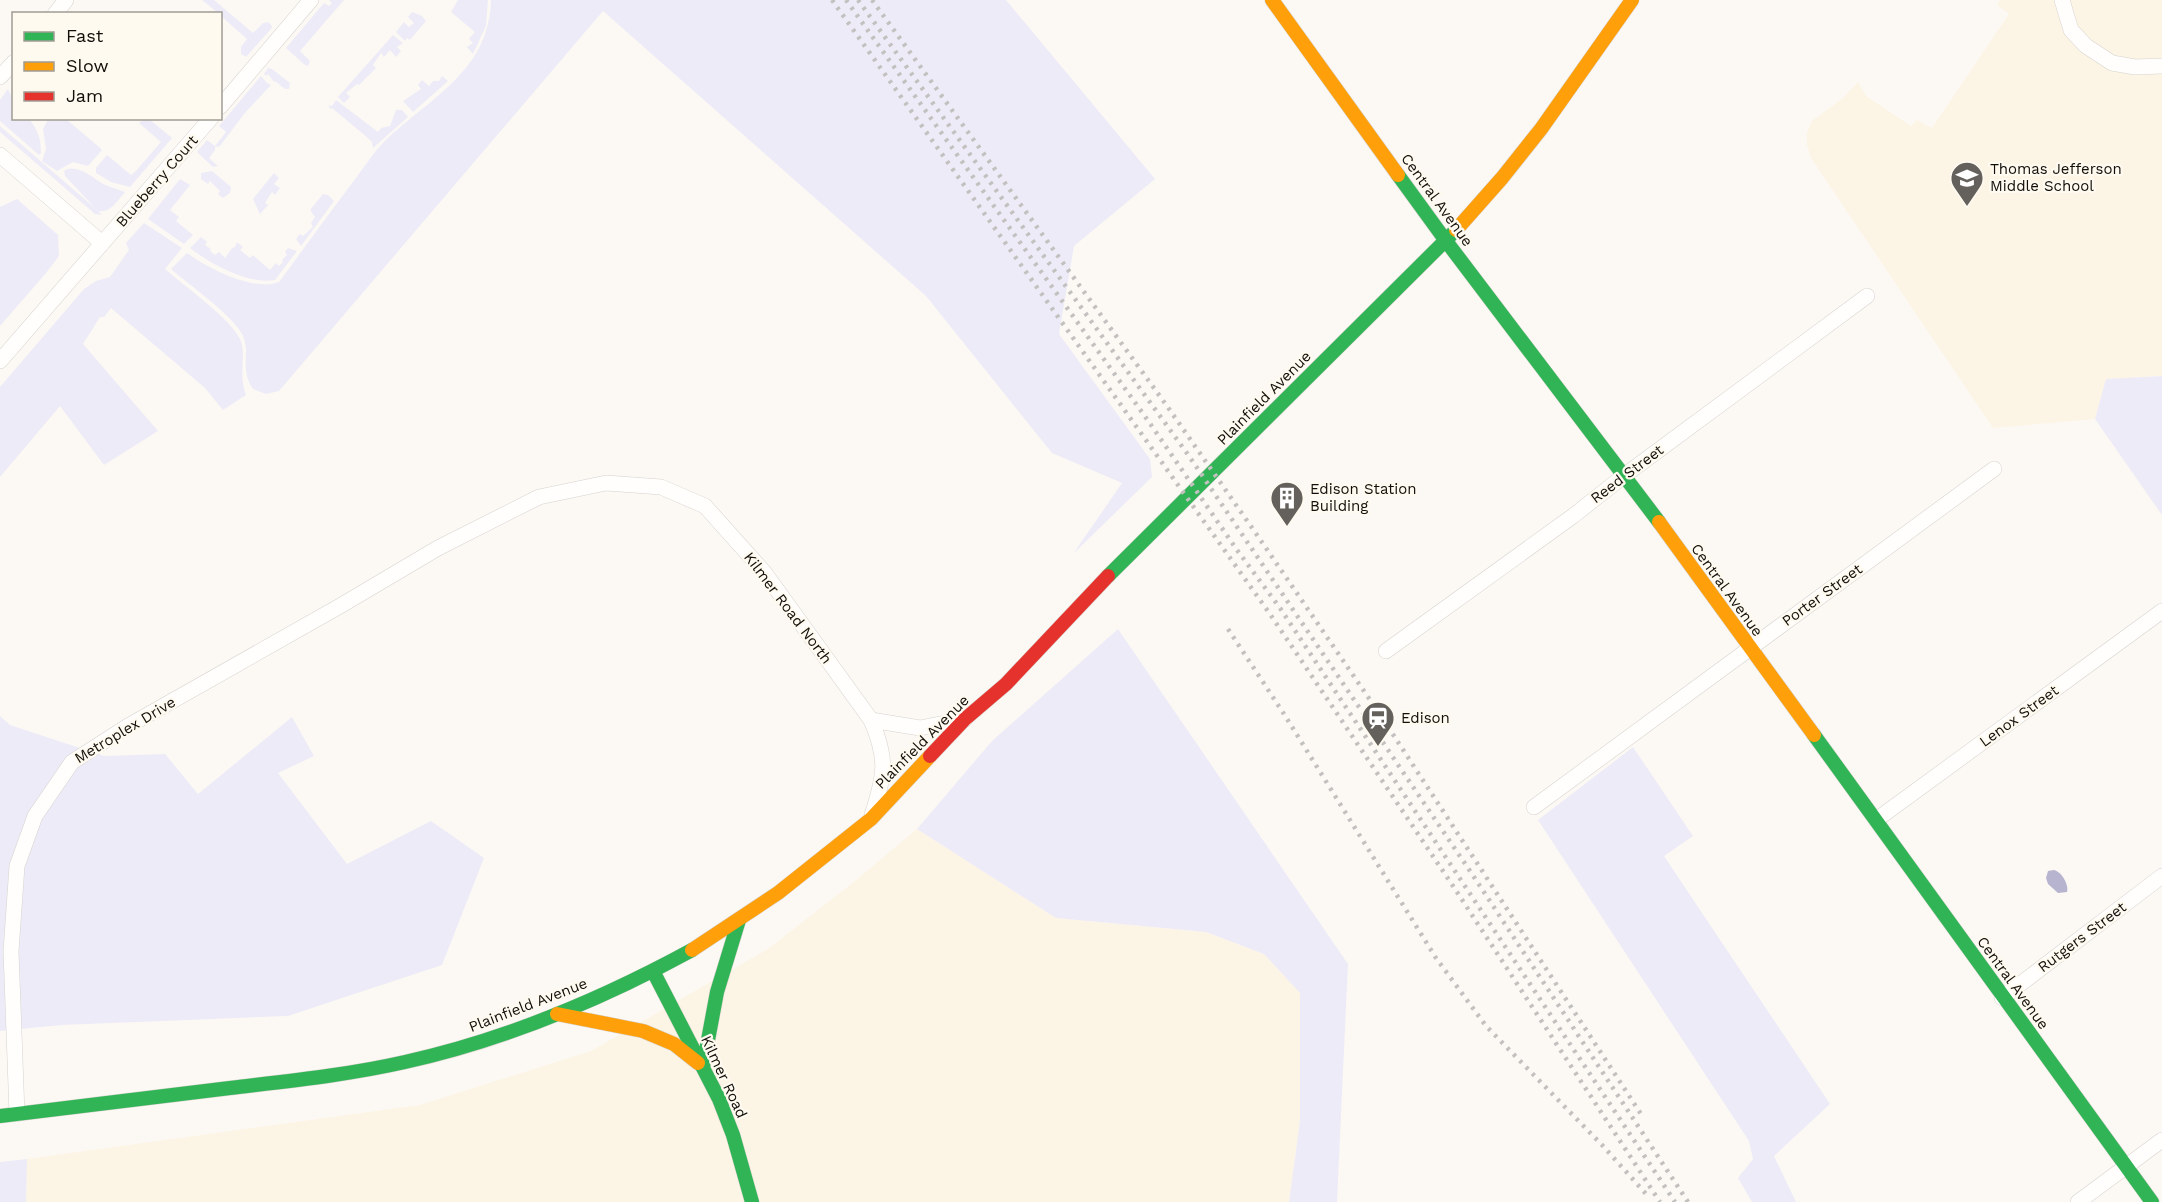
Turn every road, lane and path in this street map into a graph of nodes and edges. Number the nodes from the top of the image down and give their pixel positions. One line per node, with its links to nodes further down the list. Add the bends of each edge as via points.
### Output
1 (66, 0): 6 (street)
2 (311, 0): 10 (street)
3 (1272, 0): 13 (street, Central Avenue)
4 (1632, 0): 13 (street, Plainfield Avenue, via 1541,129)
5 (2062, 0): 8 (street, via 2071,30 2086,46 2112,63)
6 (57, 12)
7 (12, 64): 9 (street)
8 (2162, 66)
9 (0, 77)
10 (222, 105)
11 (209, 120): 14 (street, Blueberry Court)
12 (0, 155): 14 (street)
13 (1446, 241): 18 (street, Central Avenue); 23 (street, Plainfield Avenue, via 1083,601 1006,684)
14 (102, 243): 16 (street, Blueberry Court)
15 (1867, 296): 18 (street, Reed Street)
16 (0, 361)
17 (1994, 469): 21 (street, Porter Street)
18 (1625, 475): 21 (street, Central Avenue); 22 (street, Reed Street)
19 (340, 606): 24 (street, Kilmer Road North, via 438,548 539,497 606,483 661,487 705,507 764,572); 34 (street, Metroplex Drive, via 72,762 34,816 17,866 11,951)
20 (2162, 611): 27 (street, Lenox Street)
21 (1749, 649): 25 (street, Porter Street); 27 (street, Central Avenue)
22 (1386, 651)
23 (965, 719): 24 (street, via 920,728); 26 (street, Plainfield Avenue)
24 (871, 720): 26 (street, Kilmer Road North, via 881,743 884,765)
25 (1534, 807)
26 (871, 819): 29 (street, Plainfield Avenue)
27 (1876, 820): 31 (street, Central Avenue)
28 (2162, 876): 31 (street, Rutgers Street)
29 (740, 920): 30 (street, Plainfield Avenue); 33 (street, via 722,970)
30 (653, 971): 32 (street, Plainfield Avenue); 33 (street, Kilmer Road)
31 (2002, 998): 37 (street, Central Avenue)
32 (557, 1014): 33 (street, via 643,1031 674,1044); 34 (street, Plainfield Avenue, via 476,1043 405,1062 311,1078)
33 (703, 1066): 38 (street, Kilmer Road, via 733,1135)
34 (17, 1114): 35 (street, Plainfield Avenue)
35 (0, 1116)
36 (2162, 1140): 37 (street)
37 (2127, 1167): 39 (street); 40 (street, Central Avenue)
38 (752, 1202)
39 (2079, 1202)
40 (2152, 1202)

